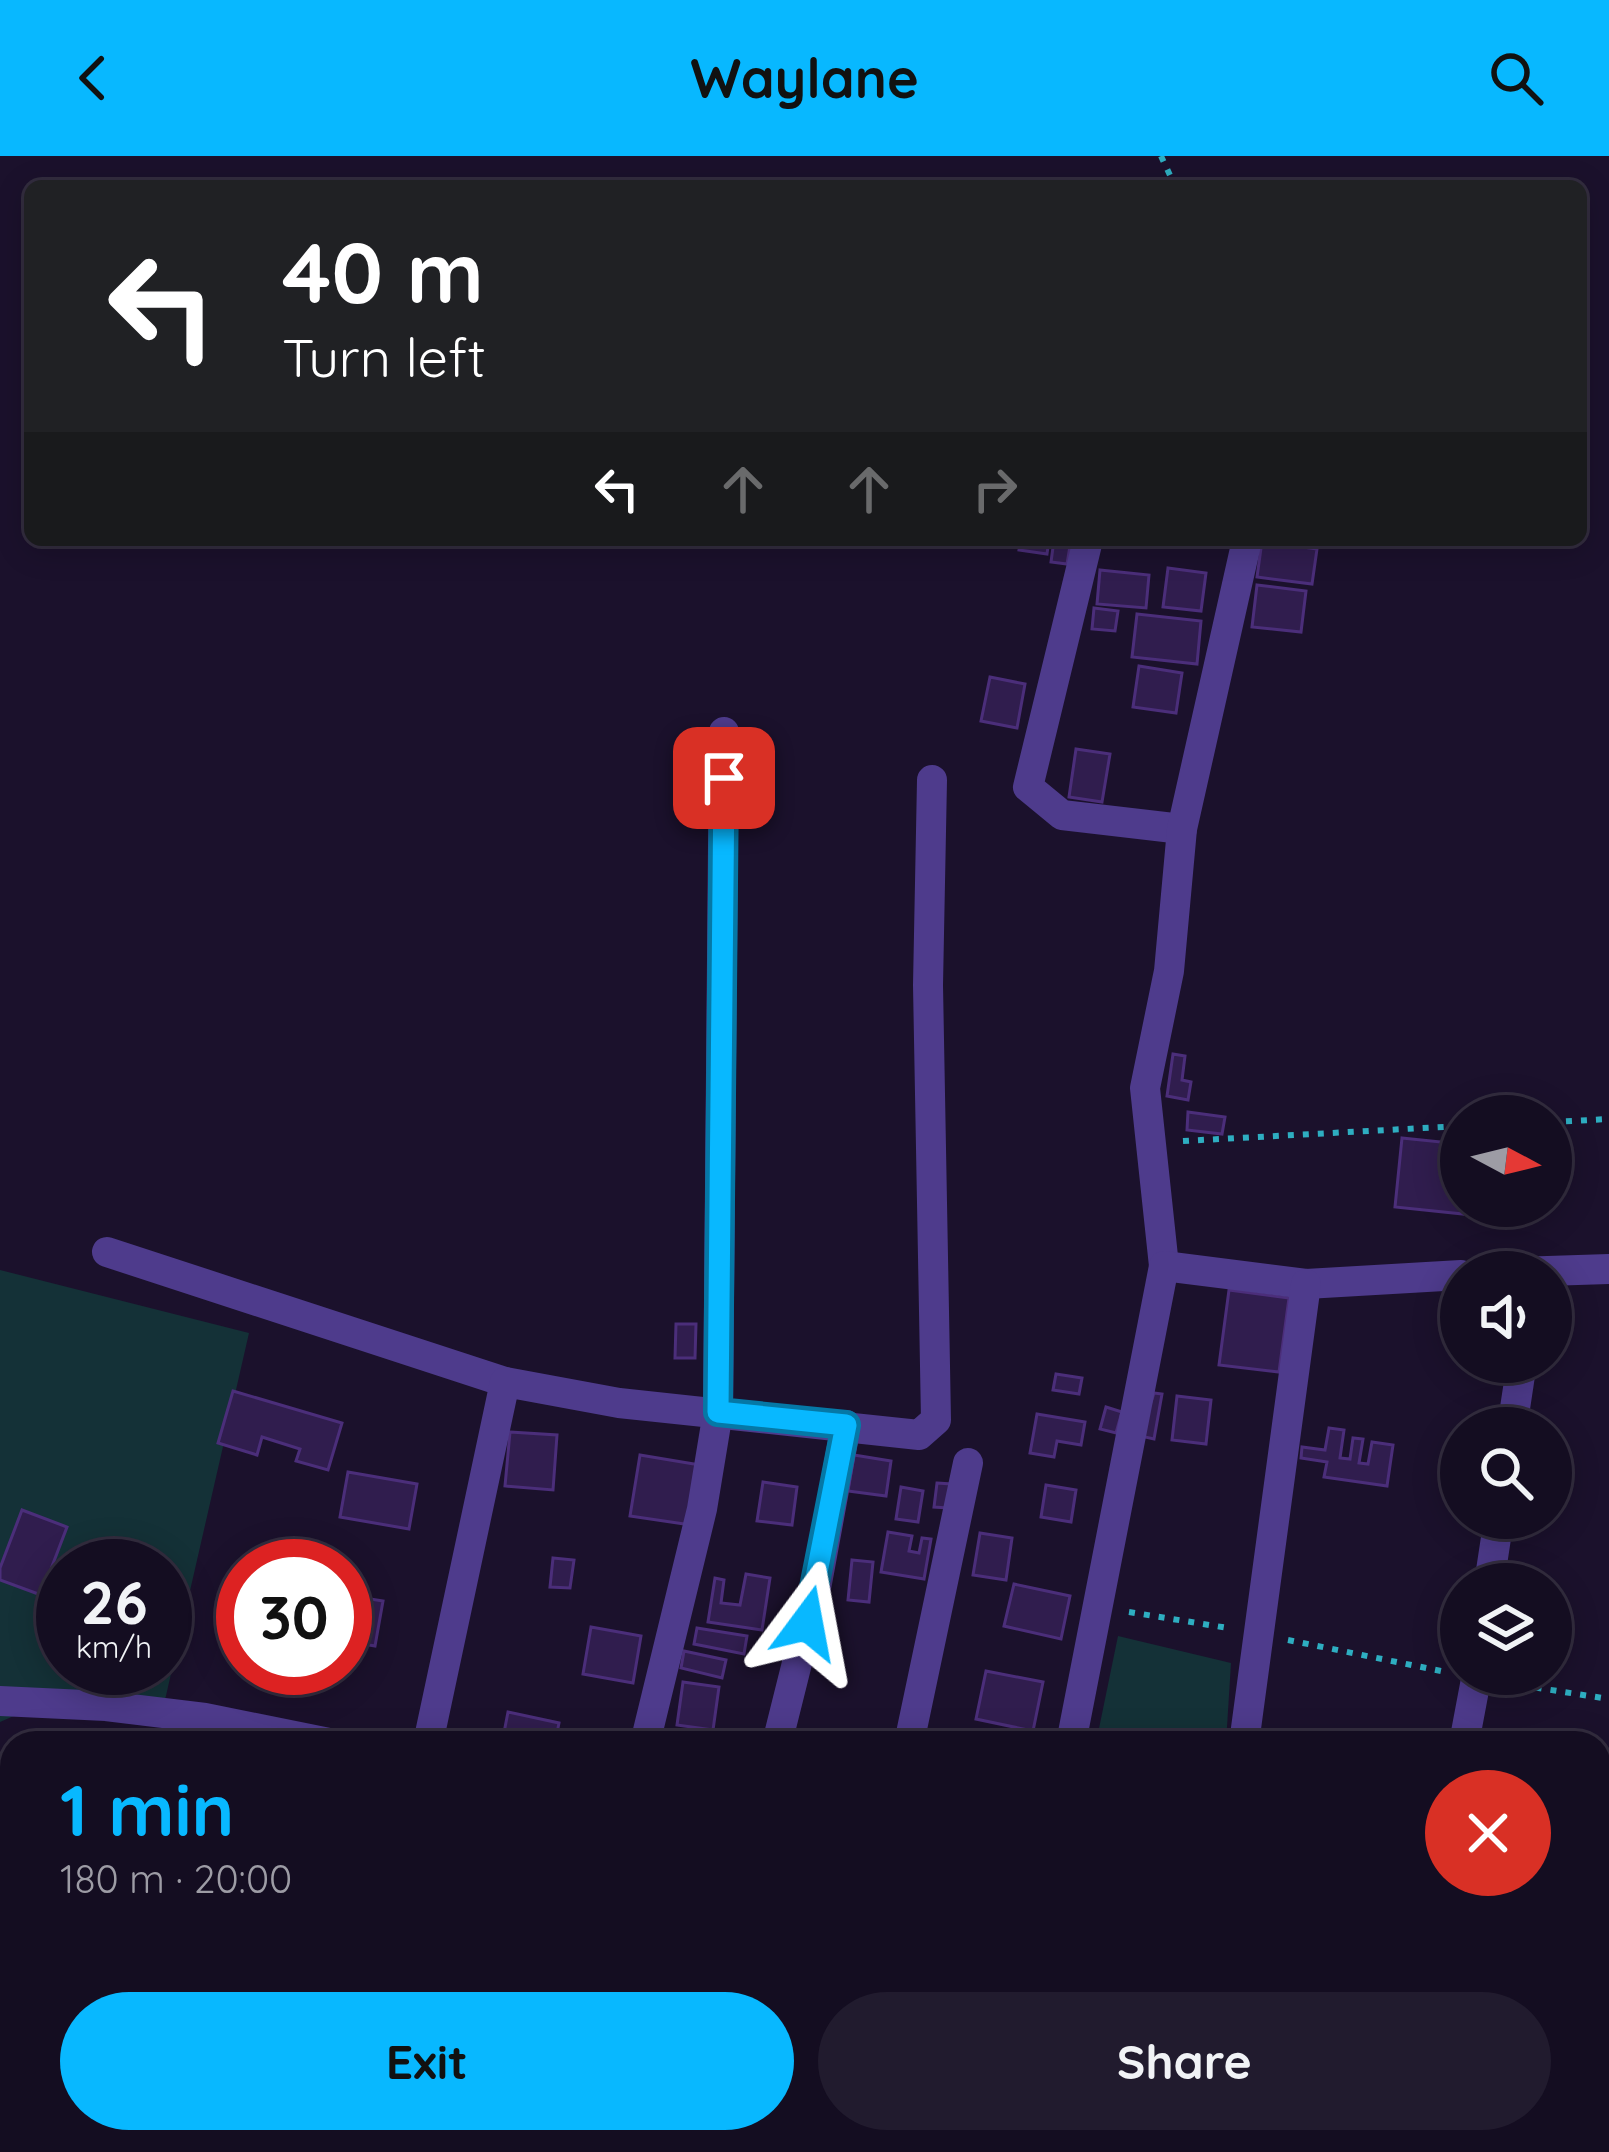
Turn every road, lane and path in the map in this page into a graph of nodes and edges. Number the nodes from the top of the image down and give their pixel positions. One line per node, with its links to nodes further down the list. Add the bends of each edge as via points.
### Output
1 (1087, 546): 5 (street, via 1028,787 1062,815)
2 (1246, 546): 5 (street)
3 (724, 732): 17 (street)
4 (932, 780): 18 (street, via 936,1420 919,1435)
5 (1182, 829): 9 (street, via 1169,971 1145,1088)
6 (1609, 1119): 7 (path)
7 (1572, 1121)
8 (1440, 1127): 9 (path)
9 (1154, 1143): 11 (street)
10 (107, 1252): 16 (street)
11 (1164, 1266): 15 (street); 20 (street)
12 (1609, 1269): 13 (street)
13 (1572, 1270)
14 (1440, 1276): 15 (street)
15 (1306, 1284): 21 (street)
16 (505, 1382): 17 (street); 28 (street)
17 (718, 1412): 18 (street); 29 (street)
18 (846, 1425): 30 (street)
19 (968, 1463): 31 (street)
20 (1098, 1607): 21 (path); 32 (street)
21 (1259, 1634): 22 (path); 33 (street)
22 (1440, 1669)
23 (1572, 1693): 25 (path)
24 (1473, 1695): 34 (street)
25 (1609, 1699)
26 (0, 1701): 27 (street, via 106,1706)
27 (269, 1731)
28 (431, 1731)
29 (648, 1731)
30 (780, 1731)
31 (912, 1731)
32 (1073, 1731)
33 (1246, 1731)
34 (1466, 1731)

